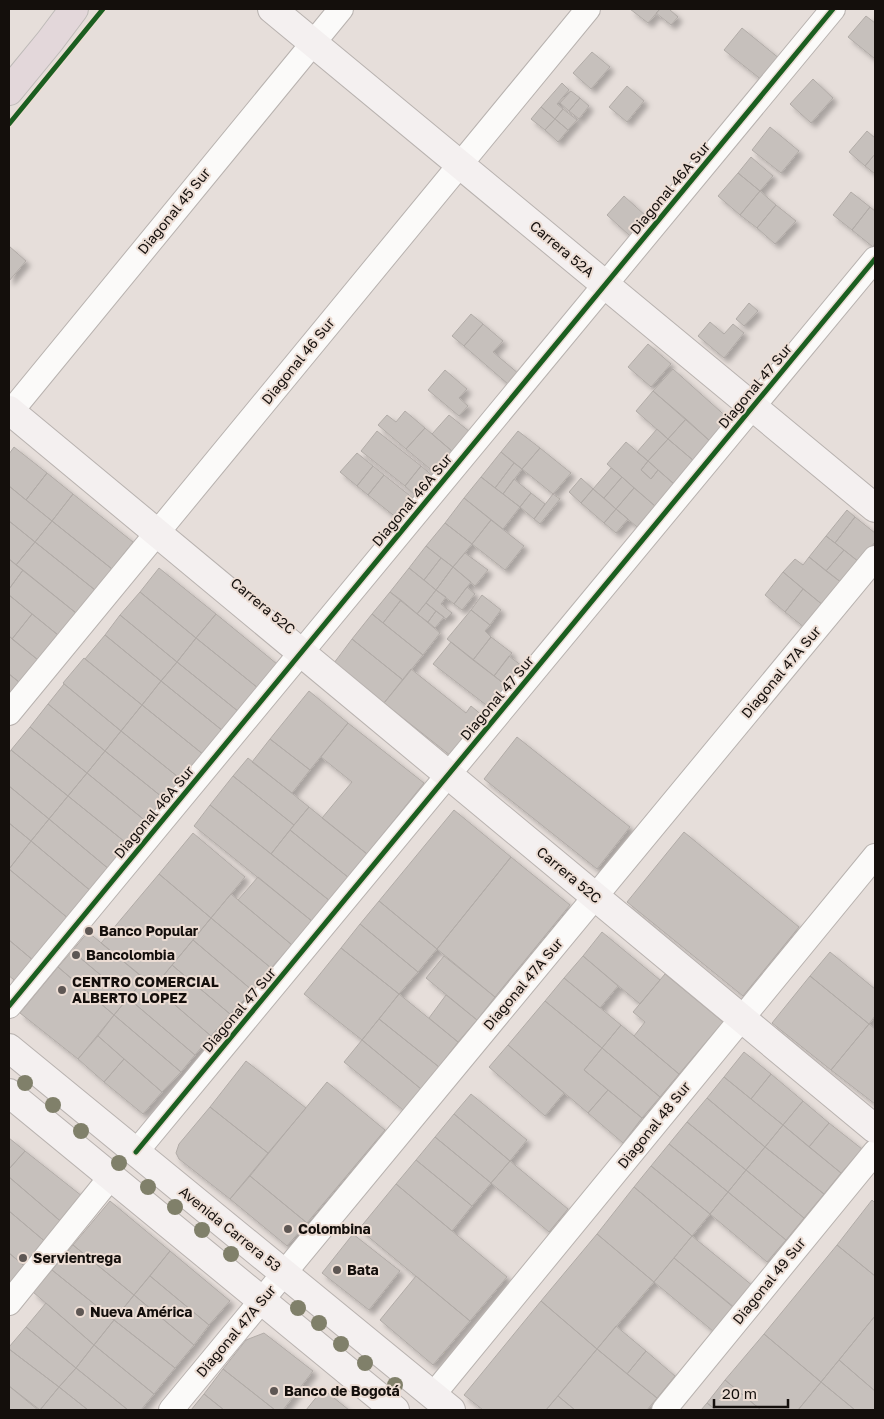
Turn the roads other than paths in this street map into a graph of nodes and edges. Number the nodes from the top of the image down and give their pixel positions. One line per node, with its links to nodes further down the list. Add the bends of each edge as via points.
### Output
1 (74, 9): 7 (highway)
2 (272, 9): 6 (street, Carrera 52A)
3 (340, 9): 6 (street, Diagonal 45 Sur)
4 (588, 9): 8 (street, Diagonal 46 Sur)
5 (833, 9): 10 (street, Diagonal 46A Sur)
6 (313, 42): 8 (street, Carrera 52A); 12 (street, Diagonal 45 Sur)
7 (9, 91)
8 (460, 164): 10 (street, Carrera 52A); 14 (street, Diagonal 46 Sur)
9 (875, 259): 11 (street, Diagonal 47 Sur)
10 (605, 284): 11 (street, Carrera 52A); 16 (street, Diagonal 46A Sur)
11 (753, 407): 13 (street, Carrera 52A); 18 (street, Diagonal 47 Sur)
12 (9, 412): 14 (street, Carrera 52C)
13 (875, 508)
14 (157, 532): 16 (street, Carrera 52C); 17 (street, Diagonal 46 Sur)
15 (875, 558): 20 (street, Diagonal 47A Sur)
16 (301, 652): 18 (street, Carrera 52C); 21 (street, Diagonal 46A Sur)
17 (9, 712)
18 (448, 775): 20 (street, Carrera 52C); 26 (street, Diagonal 47 Sur)
19 (875, 856): 22 (street, Diagonal 48 Sur)
20 (595, 897): 22 (street, Carrera 52C); 29 (street, Diagonal 47A Sur)
21 (9, 1006)
22 (742, 1018): 25 (street, Carrera 52C); 32 (street, Diagonal 48 Sur)
23 (9, 1048): 26 (street, Avenida Carrera 53)
24 (9, 1094): 28 (street)
25 (875, 1129)
26 (136, 1152): 29 (street, Avenida Carrera 53)
27 (875, 1152): 35 (street, Diagonal 49 Sur)
28 (110, 1178): 30 (street); 31 (street)
29 (284, 1274): 30 (street, Diagonal 47A Sur); 32 (street, Avenida Carrera 53)
30 (261, 1302): 33 (street, Diagonal 47A Sur); 34 (street)
31 (9, 1303)
32 (442, 1403)
33 (171, 1410)
34 (395, 1410)
35 (664, 1410)

